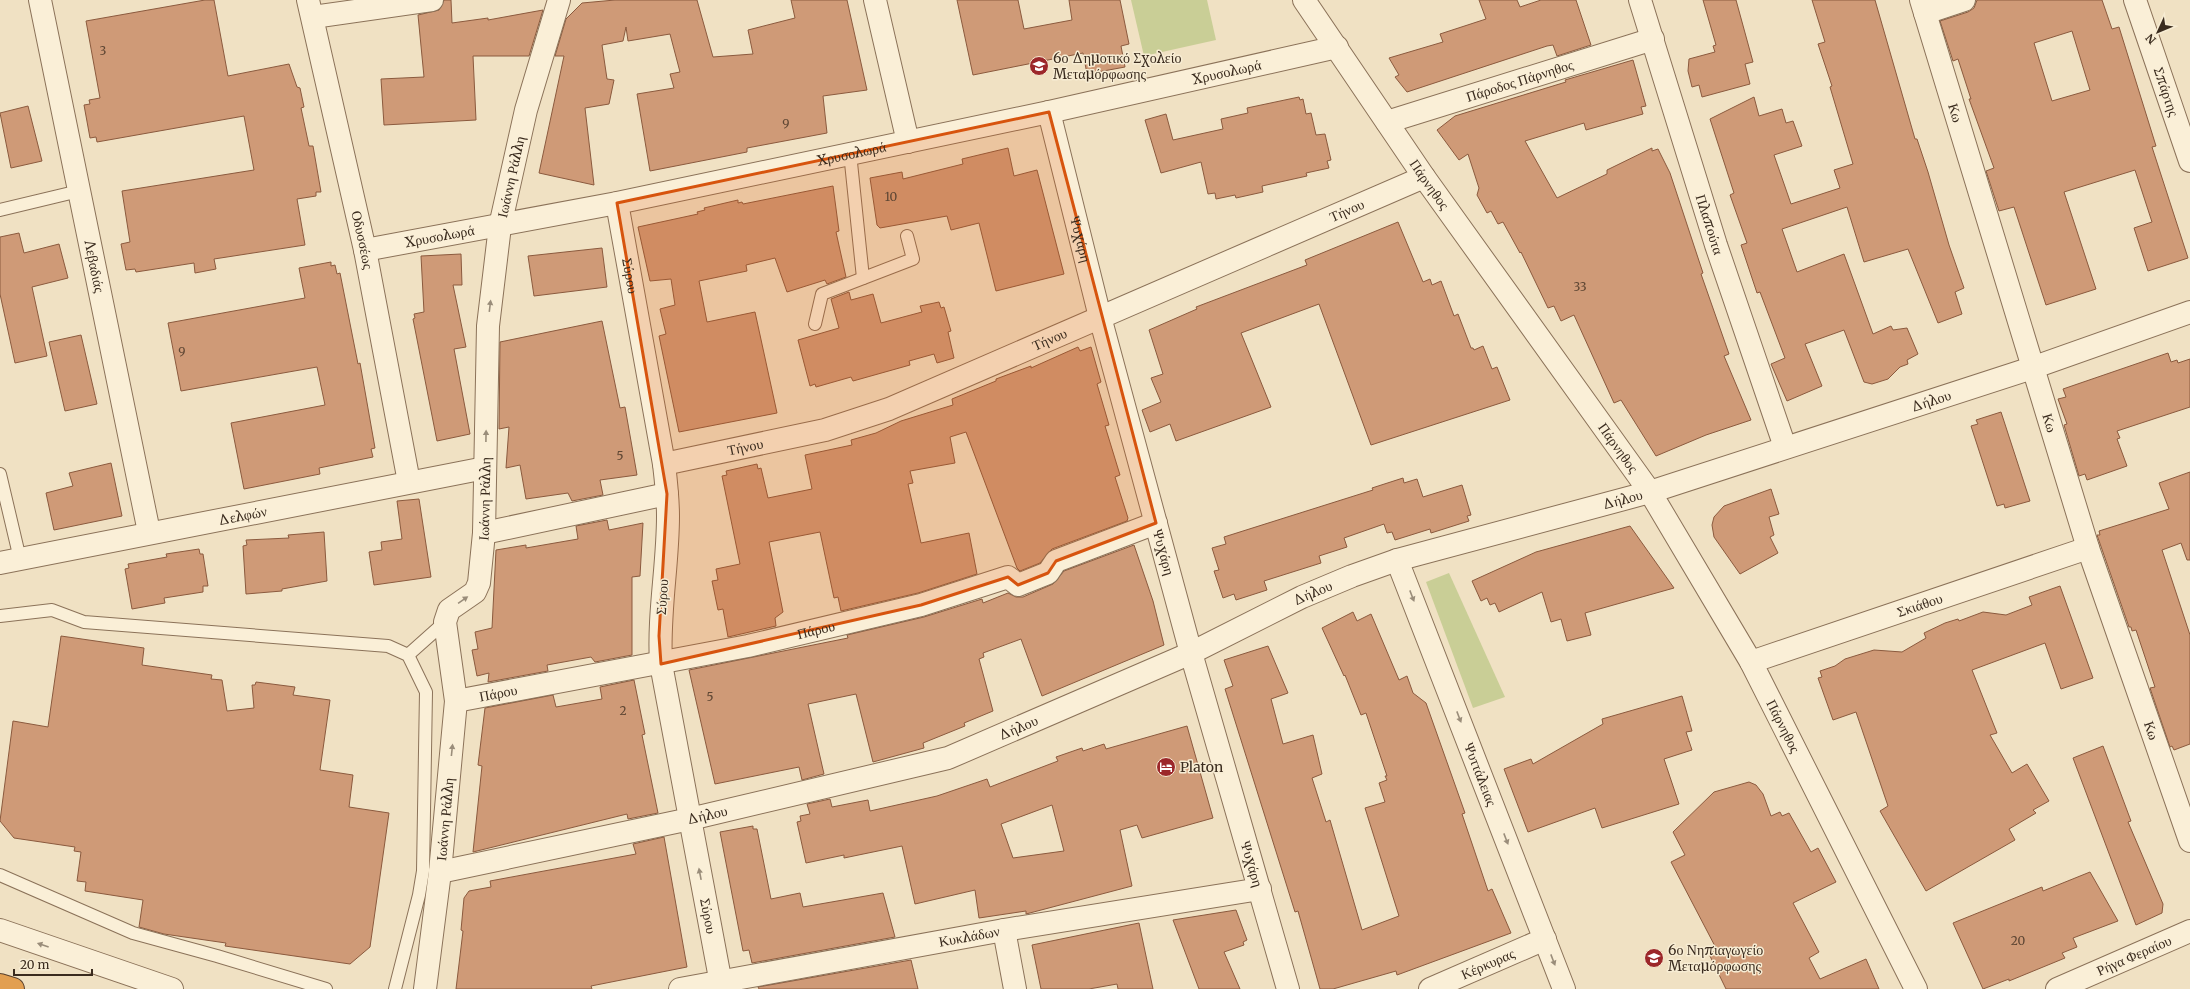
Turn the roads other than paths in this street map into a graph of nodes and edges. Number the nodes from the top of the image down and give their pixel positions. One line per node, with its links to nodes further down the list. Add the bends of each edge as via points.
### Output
1 (40, 0): 19 (street, Λεβαδιάς)
2 (432, 0): 10 (street)
3 (559, 0): 22 (street, Ιωάννη Ράλλη, via 526,110)
4 (875, 0): 15 (street)
5 (1640, 0): 11 (street, Πλαπούτα)
6 (1964, 0): 9 (street)
7 (2135, 0): 17 (street, Σπάρτης)
8 (1307, 1): 12 (street, Πάρνηθος)
9 (1923, 6): 29 (street, Κω)
10 (310, 9): 24 (street, Οδυσσέως)
11 (1653, 39): 14 (street, Πάροδος Πάρνηθος); 30 (street, Πλαπούτα, via 1716,244)
12 (1337, 48): 13 (street, Χρυσολωρά); 14 (street, Πάρνηθος)
13 (1049, 112): 15 (street, Χρυσολωρά); 27 (street, Ψυχάρη)
14 (1387, 122): 18 (street, Πάρνηθος)
15 (908, 142): 16 (street, Χρυσολωρά)
16 (850, 153): 20 (street, Χρυσολωρά); 25 (lane)
17 (2190, 161)
18 (1424, 177): 27 (street, Τήνου); 35 (street, Πάρνηθος)
19 (79, 191): 21 (lane); 38 (street, Λεβαδιάς)
20 (617, 203): 22 (street, Χρυσολωρά); 31 (street, Σύρου)
21 (0, 210)
22 (500, 226): 24 (street, Χρυσολωρά); 32 (street, Ιωάννη Ράλλη, one-way to 22, via 488,326)
23 (907, 236): 25 (lane, via 913,259)
24 (365, 250): 34 (street, Οδυσσέως)
25 (863, 278): 28 (lane, via 822,294)
26 (2190, 312): 29 (street, Δήλου)
27 (1100, 317): 31 (street, Τήνου, via 889,409 860,419 825,430); 37 (street, Ψυχάρη)
28 (815, 324)
29 (2032, 368): 30 (street, Δήλου); 40 (street, Κω)
30 (1785, 447): 35 (street, Δήλου)
31 (664, 464): 36 (street, Σύρου)
32 (485, 468): 34 (street, Δελφών); 39 (street, Ιωάννη Ράλλη)
33 (0, 474): 42 (lane)
34 (409, 482): 38 (street, Δελφών)
35 (1650, 492): 41 (street, Δήλου); 47 (street, Πάρνηθος)
36 (667, 494): 39 (street); 48 (street, Σύρου, via 668,517 659,636)
37 (1156, 523): 45 (street, Ψυχάρη); 48 (street, Πάρου, via 1056,561 1048,574 1018,585 1008,577 921,605)
38 (149, 532): 42 (street, Δελφών)
39 (484, 533): 44 (street, Ιωάννη Ράλλη, one-way to 39, via 449,610 474,592 479,583)
40 (2088, 548): 47 (street, Σκιάθου); 51 (street, Κω)
41 (1398, 560): 45 (street, Δήλου, via 1302,597); 58 (street, Ψυττάλειας, one-way to 58)
42 (10, 561)
43 (0, 616): 46 (lane, via 52,610 84,622 388,646)
44 (445, 622): 46 (lane); 49 (street, Ιωάννη Ράλλη)
45 (1191, 653): 50 (street, Δήλου, via 948,758); 54 (street, Ψυχάρη)
46 (408, 655): 64 (lane, via 426,692 423,870 420,895)
47 (1751, 662): 71 (street, Πάρνηθος)
48 (661, 664): 49 (street, Πάρου); 50 (street, Σύρου)
49 (456, 701): 52 (street, Ιωάννη Ράλλη, one-way to 49)
50 (690, 819): 52 (street, Δήλου); 60 (street, Σύρου, one-way to 50)
51 (2190, 841)
52 (440, 872): 65 (street, Ιωάννη Ράλλη)
53 (0, 875): 63 (lane, via 133,933)
54 (1260, 889): 56 (street, Κυκλάδων); 68 (street, Ψυχάρη)
55 (0, 930): 62 (street, one-way to 55)
56 (1004, 930): 60 (street, Κυκλάδων); 67 (street)
57 (2190, 931): 72 (street, Ρήγα Φεραίου)
58 (1546, 939): 69 (street, Κέρκυρας); 70 (street, Ψυττάλειας, one-way to 70)
59 (0, 985): 61 (highway)
60 (721, 985): 66 (street, Κυκλάδων)
61 (13, 989)
62 (172, 989)
63 (326, 989)
64 (395, 989)
65 (425, 989)
66 (680, 989)
67 (1015, 989)
68 (1288, 989)
69 (1430, 989)
70 (1564, 989)
71 (1916, 989)
72 (2057, 989)

